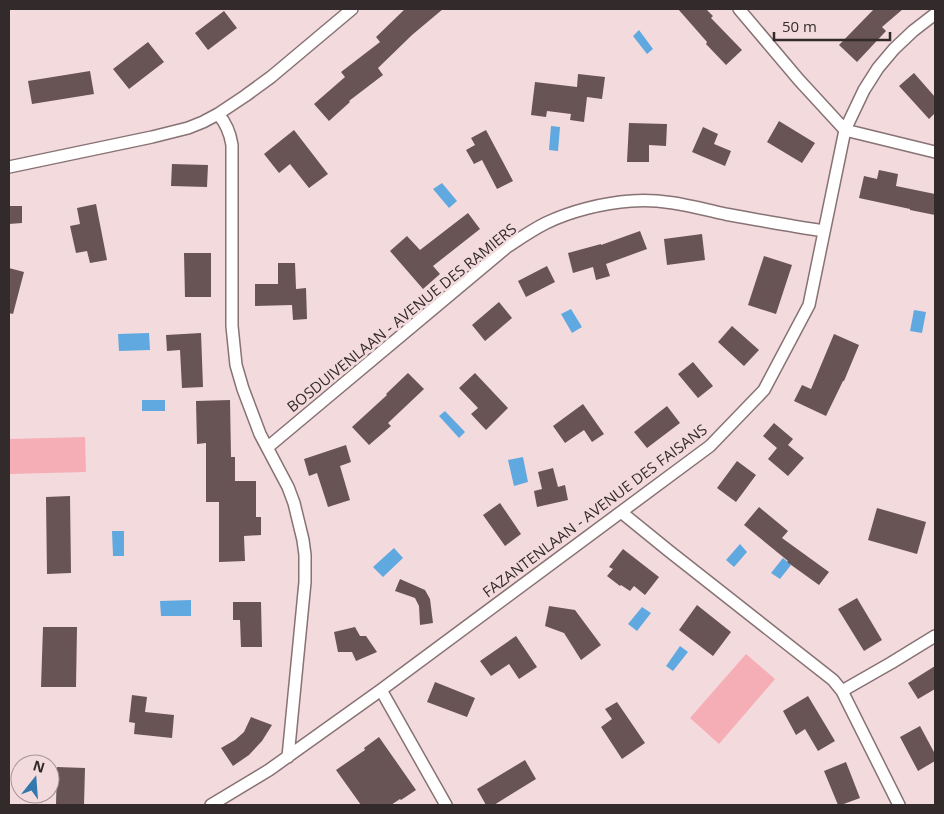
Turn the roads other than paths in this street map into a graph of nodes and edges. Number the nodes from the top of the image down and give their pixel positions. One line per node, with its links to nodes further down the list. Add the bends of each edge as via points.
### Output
1 (352, 9): 4 (street, via 271,77)
2 (739, 9): 5 (street)
3 (935, 14): 5 (street, FAZANTENLAAN - AVENUE DES FAISANS, via 913,30 878,68)
4 (218, 114): 7 (street, via 188,128 152,138); 9 (street, via 227,126 232,145 232,326 236,365 242,389)
5 (845, 130): 6 (street); 8 (street, FAZANTENLAAN - AVENUE DES FAISANS)
6 (935, 152)
7 (9, 167)
8 (824, 231): 9 (street, BOSDUIVENLAAN - AVENUE DES RAMIERS, via 655,201 610,203 567,214 507,247); 10 (street, FAZANTENLAAN - AVENUE DES FAISANS, via 809,305 764,390 710,446)
9 (268, 447): 14 (street, via 294,503 305,555)
10 (621, 512): 12 (street, FAZANTENLAAN - AVENUE DES FAISANS); 13 (street, via 832,680)
11 (935, 636): 13 (street)
12 (381, 690): 14 (street, FAZANTENLAAN - AVENUE DES FAISANS); 16 (street)
13 (842, 692): 17 (street)
14 (288, 757): 15 (street, FAZANTENLAAN - AVENUE DES FAISANS)
15 (212, 805)
16 (446, 805)
17 (899, 805)

